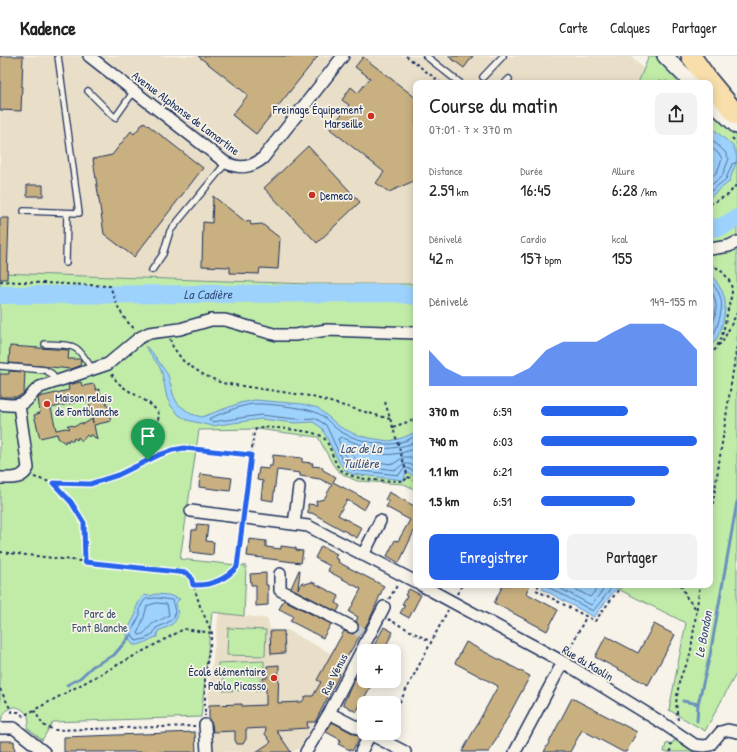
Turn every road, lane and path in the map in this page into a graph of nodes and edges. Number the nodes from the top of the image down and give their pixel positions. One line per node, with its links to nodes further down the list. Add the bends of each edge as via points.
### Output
1 (58, 56): 24 (lane, via 79,213)
2 (89, 56): 16 (street, Avenue Alphonse de Lamartine)
3 (343, 56): 20 (street, Avenue Alphonse de Lamartine, via 263,158 257,163 241,167)
4 (406, 56): 10 (path)
5 (426, 56): 11 (lane)
6 (503, 56): 9 (lane)
7 (664, 56): 12 (main road)
8 (691, 56): 13 (highway)
9 (483, 77)
10 (437, 80)
11 (456, 80)
12 (689, 80)
13 (708, 80)
14 (713, 86): 18 (highway)
15 (88, 91): 16 (lane, via 115,118)
16 (134, 91): 20 (street, Avenue Alphonse de Lamartine)
17 (713, 103): 19 (main road)
18 (737, 114)
19 (737, 126)
20 (226, 162): 29 (lane, via 170,231 163,254)
21 (737, 184): 22 (path, via 728,195)
22 (713, 202)
23 (24, 211): 24 (lane)
24 (67, 213): 27 (lane)
25 (737, 242): 26 (street)
26 (713, 248)
27 (66, 263)
28 (713, 266): 36 (path, via 725,276 732,290)
29 (152, 270)
30 (0, 281): 34 (path, via 110,286 118,309 129,324)
31 (737, 313): 36 (path, via 722,343)
32 (166, 331): 33 (street, via 210,320 225,320 277,335 327,330); 34 (street); 46 (path, via 184,362 222,383 309,396)
33 (413, 334)
34 (144, 336): 39 (street)
35 (45, 344): 41 (lane, via 76,348)
36 (718, 345): 38 (path)
37 (737, 345): 57 (path)
38 (713, 351)
39 (108, 364): 41 (street); 50 (path, via 114,378 122,386 155,407 159,414 154,451)
40 (0, 366): 42 (lane, via 45,370 52,374)
41 (92, 369): 42 (street)
42 (56, 382): 45 (street, via 34,391 26,402)
43 (385, 402): 46 (path)
44 (0, 404): 45 (street)
45 (19, 405): 51 (street, via 28,468)
46 (390, 419): 48 (path)
47 (413, 420): 48 (path)
48 (393, 427): 52 (path)
49 (251, 455): 50 (path, via 184,448); 52 (path, via 254,432 257,428 306,432 323,438 343,472 361,478 400,481); 59 (path)
50 (148, 460): 55 (path, via 118,475 90,484)
51 (25, 474): 53 (street, via 19,478); 55 (path)
52 (408, 477): 54 (path)
53 (0, 478)
54 (413, 480)
55 (53, 483): 64 (path, via 71,502 84,523)
56 (299, 487): 61 (street)
57 (713, 502)
58 (191, 511): 59 (street)
59 (244, 518): 61 (street); 68 (path, via 237,567 220,581 204,586)
60 (380, 521): 63 (street)
61 (294, 524): 63 (street, via 308,526)
62 (0, 552): 64 (path)
63 (363, 555): 66 (street)
64 (85, 562): 68 (path, via 187,573)
65 (280, 574): 79 (street, via 280,590)
66 (403, 576): 67 (street); 77 (path)
67 (413, 581)
68 (193, 585): 80 (path)
69 (426, 588): 75 (street, Rue du Kaolin)
70 (460, 588): 75 (path)
71 (537, 588): 78 (path, via 536,590)
72 (620, 588): 78 (path, via 595,621)
73 (682, 588): 76 (path)
74 (700, 588): 76 (path)
75 (452, 602): 81 (path); 82 (street, Rue du Kaolin)
76 (697, 610): 90 (path, via 691,650 679,683 676,703 678,724)
77 (382, 611): 79 (street, Rue Vénus); 81 (path)
78 (586, 617): 82 (path)
79 (361, 632): 86 (street, Rue Vénus)
80 (212, 633): 85 (path, via 184,629); 87 (path, via 205,675)
81 (431, 642): 84 (path)
82 (563, 662): 90 (street, Rue du Kaolin); 100 (street)
83 (0, 689): 85 (path, via 12,712 19,712 23,716)
84 (401, 700)
85 (34, 710): 87 (path, via 43,725 54,730)
86 (329, 713): 89 (street); 97 (street, Rue Vénus)
87 (206, 726): 96 (street)
88 (0, 728): 95 (street, via 14,728)
89 (357, 728)
90 (675, 731): 91 (street, Rue du Kaolin, via 700,746 710,745 721,732)
91 (737, 732)
92 (365, 740): 98 (street)
93 (376, 740): 94 (street)
94 (386, 748): 99 (street)
95 (44, 752)
96 (207, 752)
97 (306, 752)
98 (361, 752)
99 (405, 752)
100 (514, 752)

